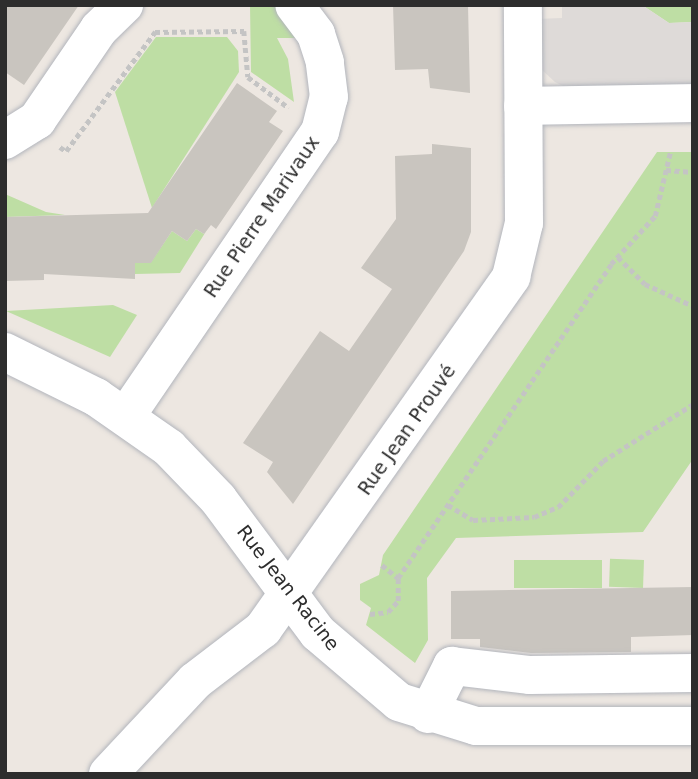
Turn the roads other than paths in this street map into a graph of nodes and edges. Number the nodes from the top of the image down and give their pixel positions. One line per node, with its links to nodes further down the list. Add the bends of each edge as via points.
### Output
1 (124, 5): 6 (street, via 99,29)
2 (294, 5): 8 (street, Rue Pierre Marivaux, via 312,28 325,62 329,97 320,132)
3 (523, 5): 5 (street, Rue Jean Prouvé)
4 (693, 103): 5 (street)
5 (523, 106): 9 (street, Rue Jean Prouvé, via 524,223 511,277)
6 (18, 133)
7 (5, 352): 8 (street, Rue Jean Racine)
8 (126, 416): 9 (street, Rue Jean Racine, via 202,481)
9 (290, 595): 11 (street, Rue Jean Racine, via 364,677); 13 (street, Rue Jean Prouvé, via 263,629 195,681)
10 (693, 673): 11 (street, via 519,675 452,666)
11 (428, 714): 12 (street, Rue Jean Racine, via 515,729)
12 (693, 726)
13 (108, 774)

